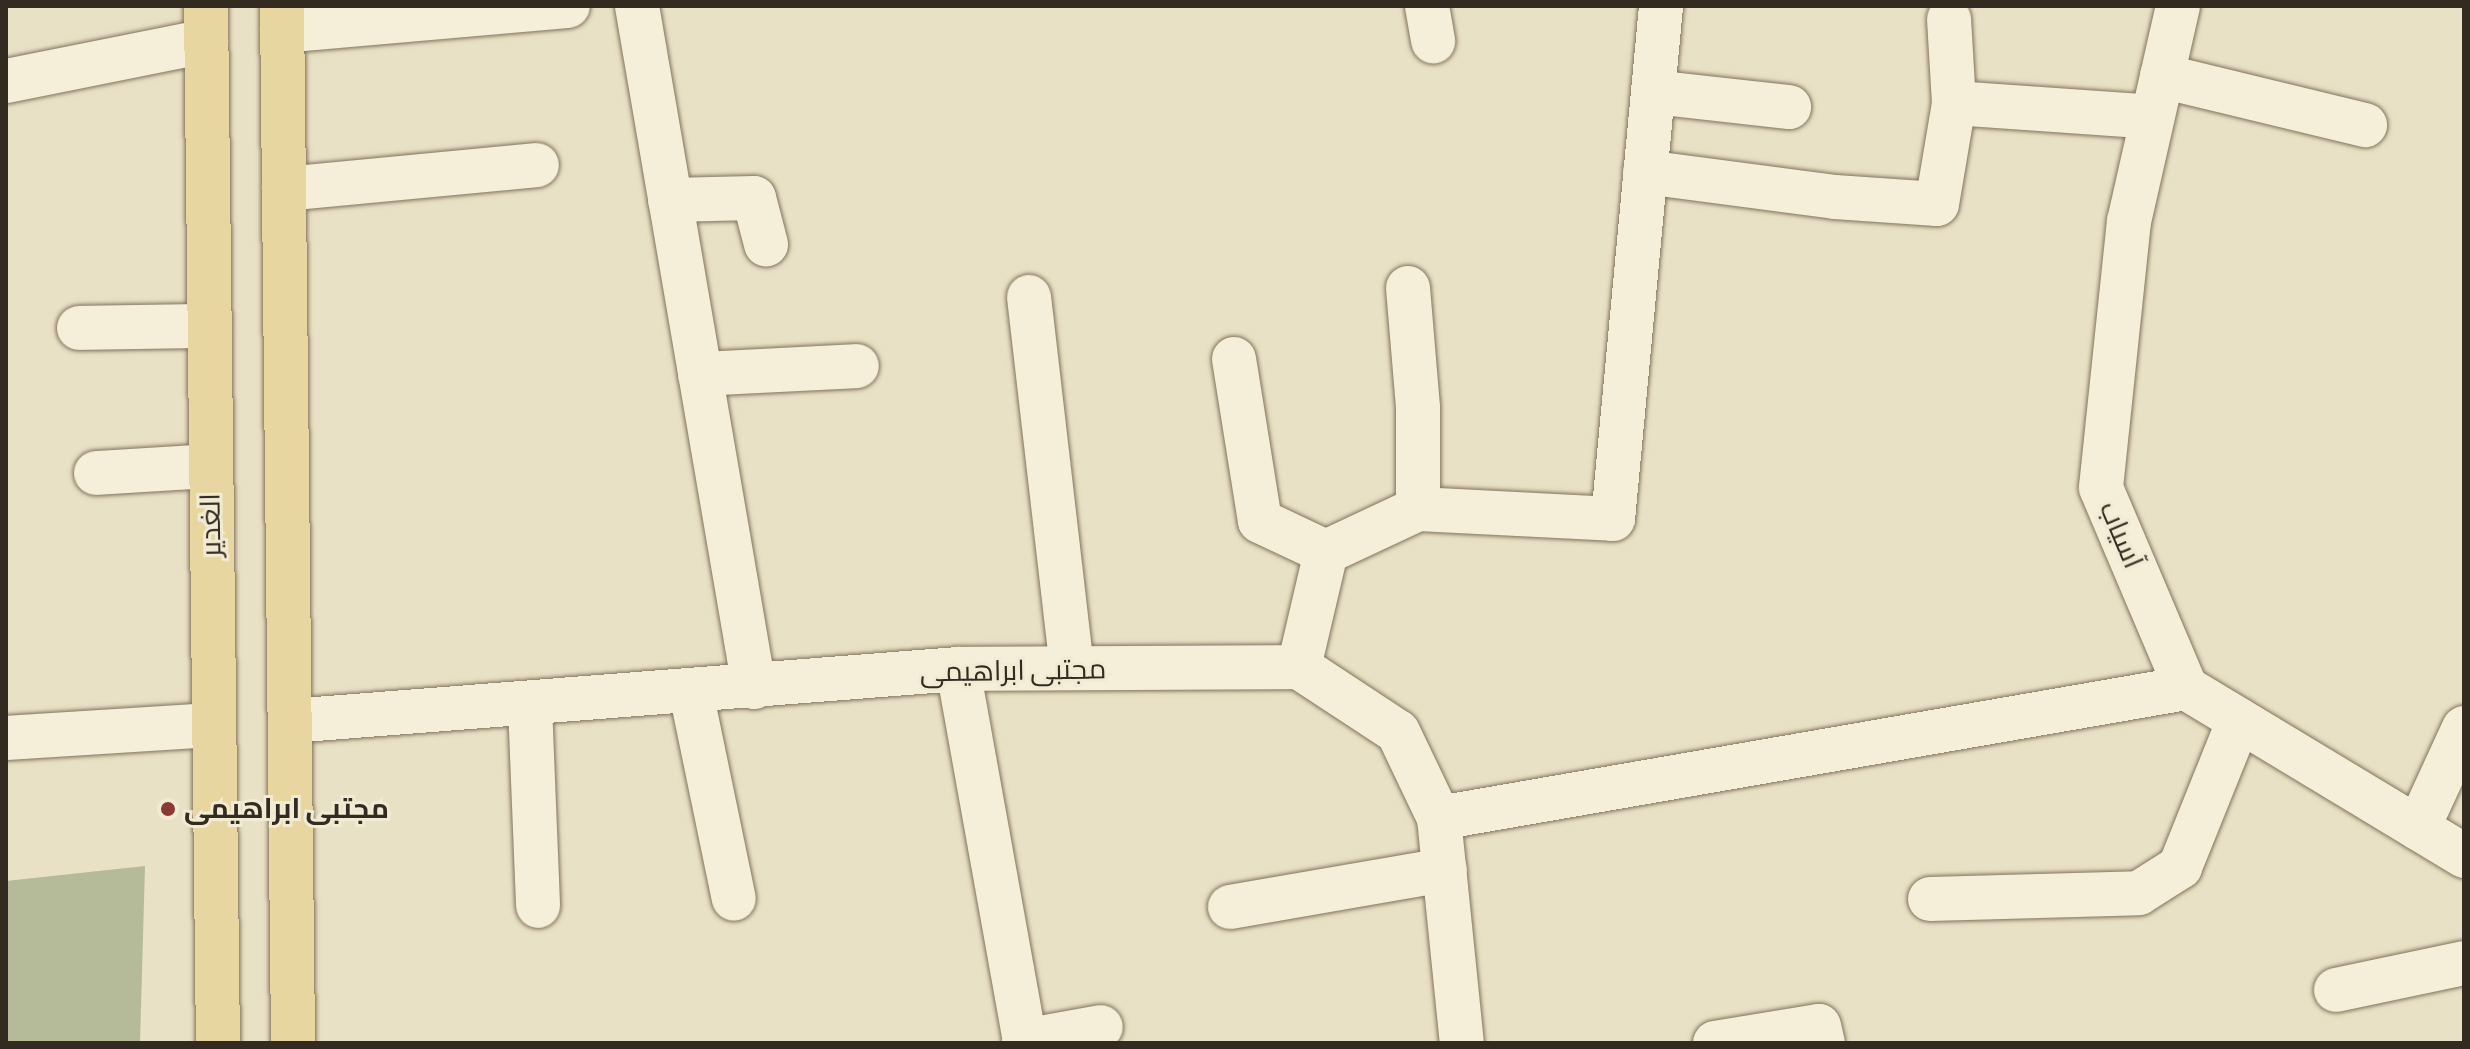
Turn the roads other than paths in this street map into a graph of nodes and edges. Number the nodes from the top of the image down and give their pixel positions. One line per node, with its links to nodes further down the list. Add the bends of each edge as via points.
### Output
1 (568, 6): 5 (street)
2 (637, 6): 18 (street)
3 (1661, 6): 10 (street)
4 (2178, 6): 8 (street, آسیاب)
5 (282, 18): 17 (main road)
6 (1949, 19): 11 (street)
7 (206, 23): 9 (street); 22 (main road, الغدیر)
8 (2162, 76): 13 (street, آسیاب); 14 (street)
9 (6, 81)
10 (1653, 92): 12 (street); 16 (street)
11 (1954, 103): 13 (street); 16 (street, via 1937,204 1835,197)
12 (1789, 107)
13 (2152, 117): 35 (street, آسیاب, via 2129,221 2101,488)
14 (2365, 125)
15 (537, 165): 17 (street)
16 (1645, 172): 29 (street, via 1613,519)
17 (284, 189): 39 (main road)
18 (670, 200): 19 (street, via 754,198); 26 (street)
19 (766, 244)
20 (1408, 288): 29 (street, via 1418,408)
21 (1029, 297): 32 (street)
22 (210, 326): 23 (street); 27 (main road, الغدیر)
23 (79, 328)
24 (1234, 359): 30 (street, via 1260,521)
25 (857, 366): 26 (street)
26 (700, 374): 34 (street)
27 (211, 466): 28 (street); 40 (main road, الغدیر)
28 (96, 473)
29 (1418, 509): 30 (street)
30 (1326, 552): 31 (street)
31 (1299, 667): 32 (street, مجتبی ابراهیمی); 43 (street, via 1398,732)
32 (1072, 668): 33 (street, مجتبی ابراهیمی)
33 (958, 669): 34 (street, مجتبی ابراهیمی); 54 (street)
34 (754, 687): 36 (street, مجتبی ابراهیمی)
35 (2186, 688): 38 (street); 43 (street)
36 (691, 692): 37 (street, مجتبی ابراهیمی); 47 (street)
37 (530, 705): 39 (street, مجتبی ابراهیمی); 49 (street)
38 (2239, 720): 44 (street); 48 (street, via 2180,867 2139,893)
39 (290, 721): 56 (main road)
40 (214, 725): 42 (street); 55 (main road, الغدیر)
41 (2464, 728): 44 (street)
42 (6, 738)
43 (1439, 818): 46 (street)
44 (2418, 828): 45 (street)
45 (2464, 856)
46 (1445, 870): 50 (street); 57 (street)
47 (734, 899)
48 (1930, 899)
49 (538, 906)
50 (1230, 907)
51 (2464, 963): 52 (street)
52 (2336, 990)
53 (1101, 1027): 54 (street)
54 (1025, 1042)
55 (218, 1043)
56 (293, 1043)
57 (1462, 1043)
58 (1715, 1043): 59 (street, via 1819,1026)
59 (1823, 1043)

